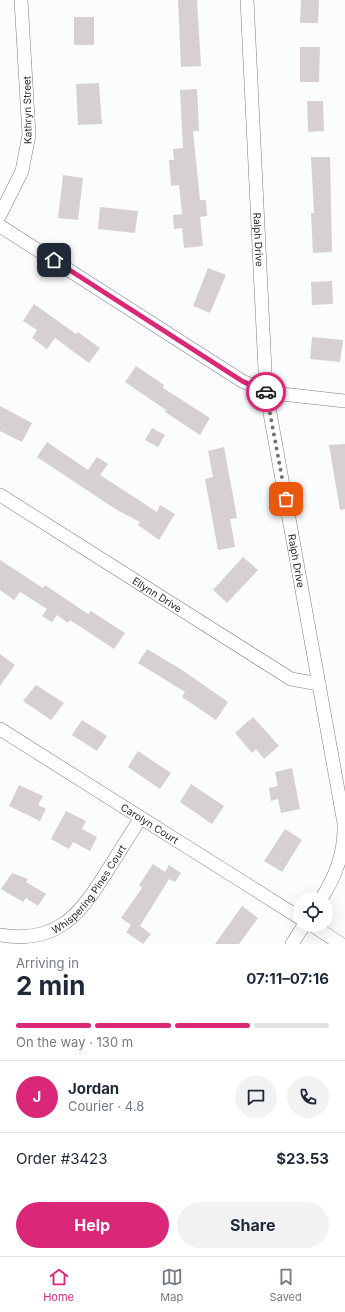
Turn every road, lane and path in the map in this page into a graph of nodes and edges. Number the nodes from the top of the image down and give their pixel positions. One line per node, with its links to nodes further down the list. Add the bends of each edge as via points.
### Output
1 (21, 0): 3 (street, Kathryn Street, via 29,135 22,171)
2 (248, 0): 5 (street, Ralph Drive)
3 (0, 215)
4 (0, 226): 5 (street, via 242,381)
5 (266, 390): 6 (street); 8 (street, Ralph Drive)
6 (345, 401)
7 (0, 495): 8 (street, Ellynn Drive, via 291,679)
8 (319, 684): 11 (street, Ralph Drive, via 344,823 343,851 336,872)
9 (0, 729): 10 (street, Carolyn Court)
10 (140, 819): 12 (street, Carolyn Court); 15 (street, Whispering Pines Court, via 85,906 65,926 53,933 30,939)
11 (325, 892)
12 (293, 914)
13 (300, 932): 16 (street)
14 (323, 932): 17 (street)
15 (0, 935)
16 (292, 944)
17 (341, 944)

